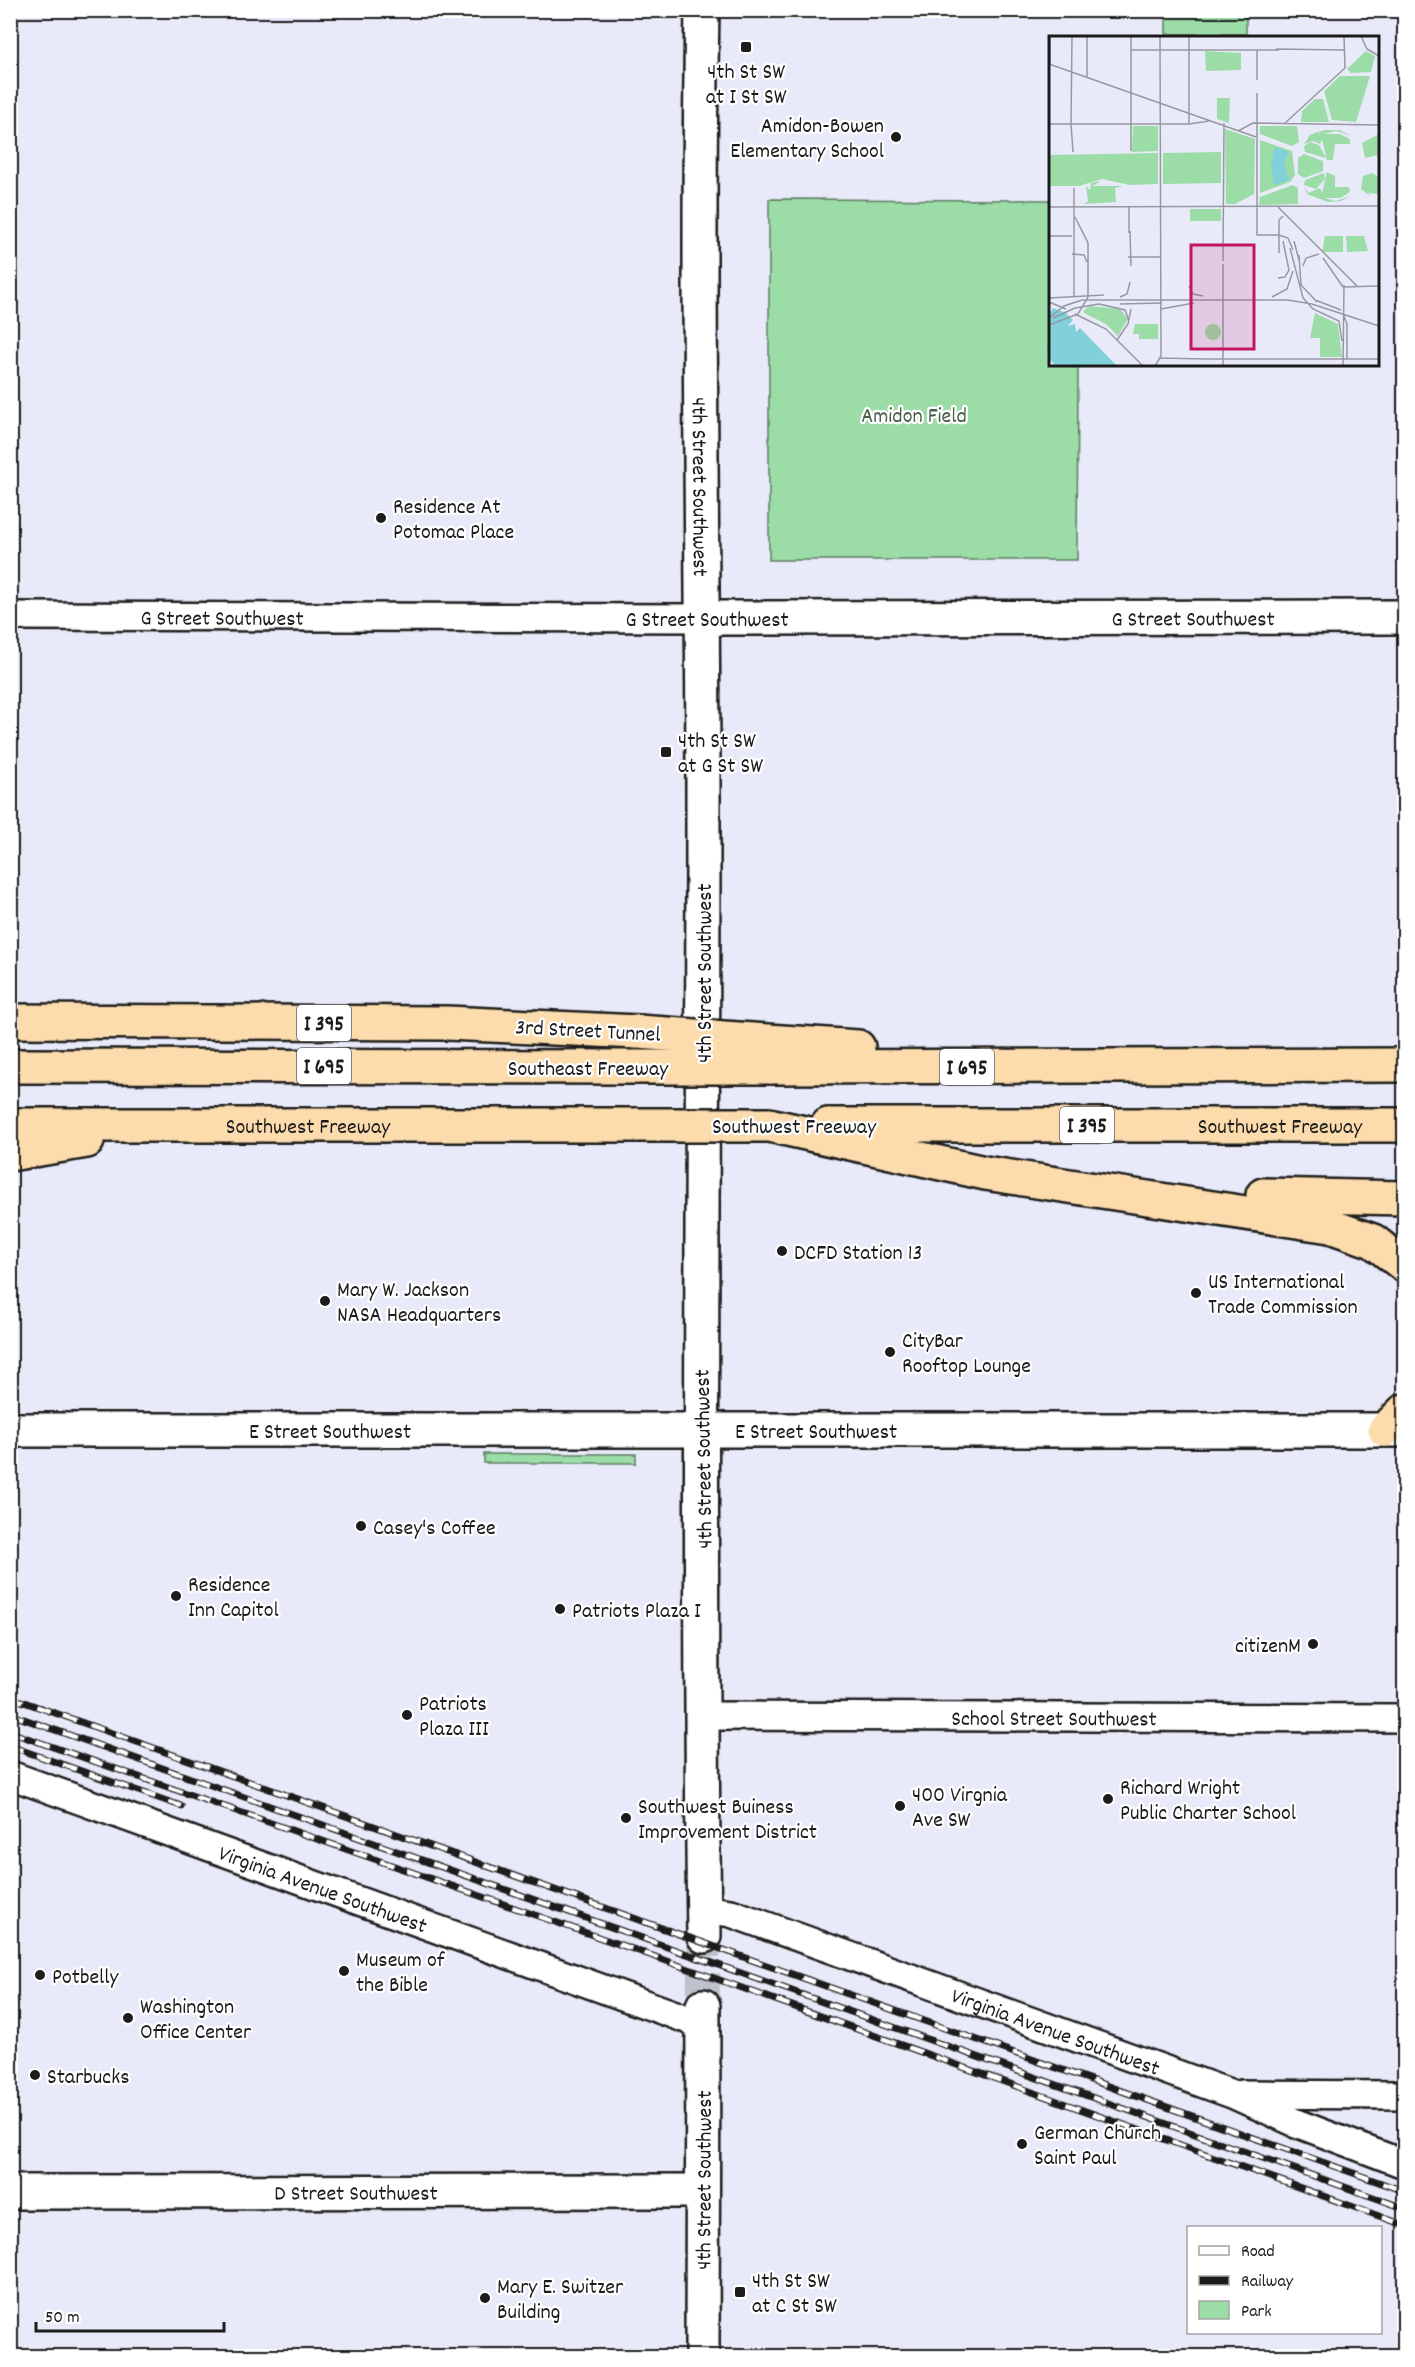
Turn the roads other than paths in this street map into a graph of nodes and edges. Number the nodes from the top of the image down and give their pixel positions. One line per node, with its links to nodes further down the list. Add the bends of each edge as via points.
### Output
1 (702, 10): 4 (street, 4th Street Southwest)
2 (10, 616): 4 (street, G Street Southwest)
3 (1404, 617): 4 (street, G Street Southwest)
4 (703, 618): 21 (street, 4th Street Southwest)
5 (10, 1021): 7 (highway, 3rd Street Tunnel / I 395, bridge, via 458,1023 638,1032)
6 (1404, 1047): 10 (highway)
7 (768, 1054): 9 (highway, Southeast Freeway / I 695, bridge, via 638,1067); 10 (highway, 3rd Street Tunnel / I 395, via 1165,1067)
8 (1404, 1065): 10 (highway, I 395)
9 (10, 1066)
10 (1302, 1067)
11 (10, 1125): 12 (highway)
12 (183, 1125): 13 (highway, Southwest Freeway / I 395, bridge); 15 (highway, I 395)
13 (769, 1125): 14 (highway, Southwest Freeway / I 395); 16 (highway, via 938,1163)
14 (1404, 1125)
15 (10, 1154)
16 (1045, 1182): 17 (highway, via 1259,1195); 18 (highway, via 1330,1226 1373,1241)
17 (1404, 1198)
18 (1404, 1265)
19 (1398, 1424): 21 (street, E Street Southwest)
20 (10, 1430): 21 (street, E Street Southwest)
21 (703, 1431): 22 (street, 4th Street Southwest)
22 (704, 1716): 23 (street, School Street Southwest); 25 (street, 4th Street Southwest)
23 (1404, 1718)
24 (10, 1775): 26 (street, Virginia Avenue Southwest)
25 (704, 1923): 27 (street, Virginia Avenue Southwest, via 731,1913)
26 (703, 2016): 30 (street, 4th Street Southwest)
27 (1232, 2094): 28 (street); 29 (street, Virginia Avenue Southwest)
28 (1404, 2095)
29 (1404, 2164)
30 (702, 2191): 31 (street, D Street Southwest); 32 (street, 4th Street Southwest)
31 (10, 2192)
32 (702, 2356)

